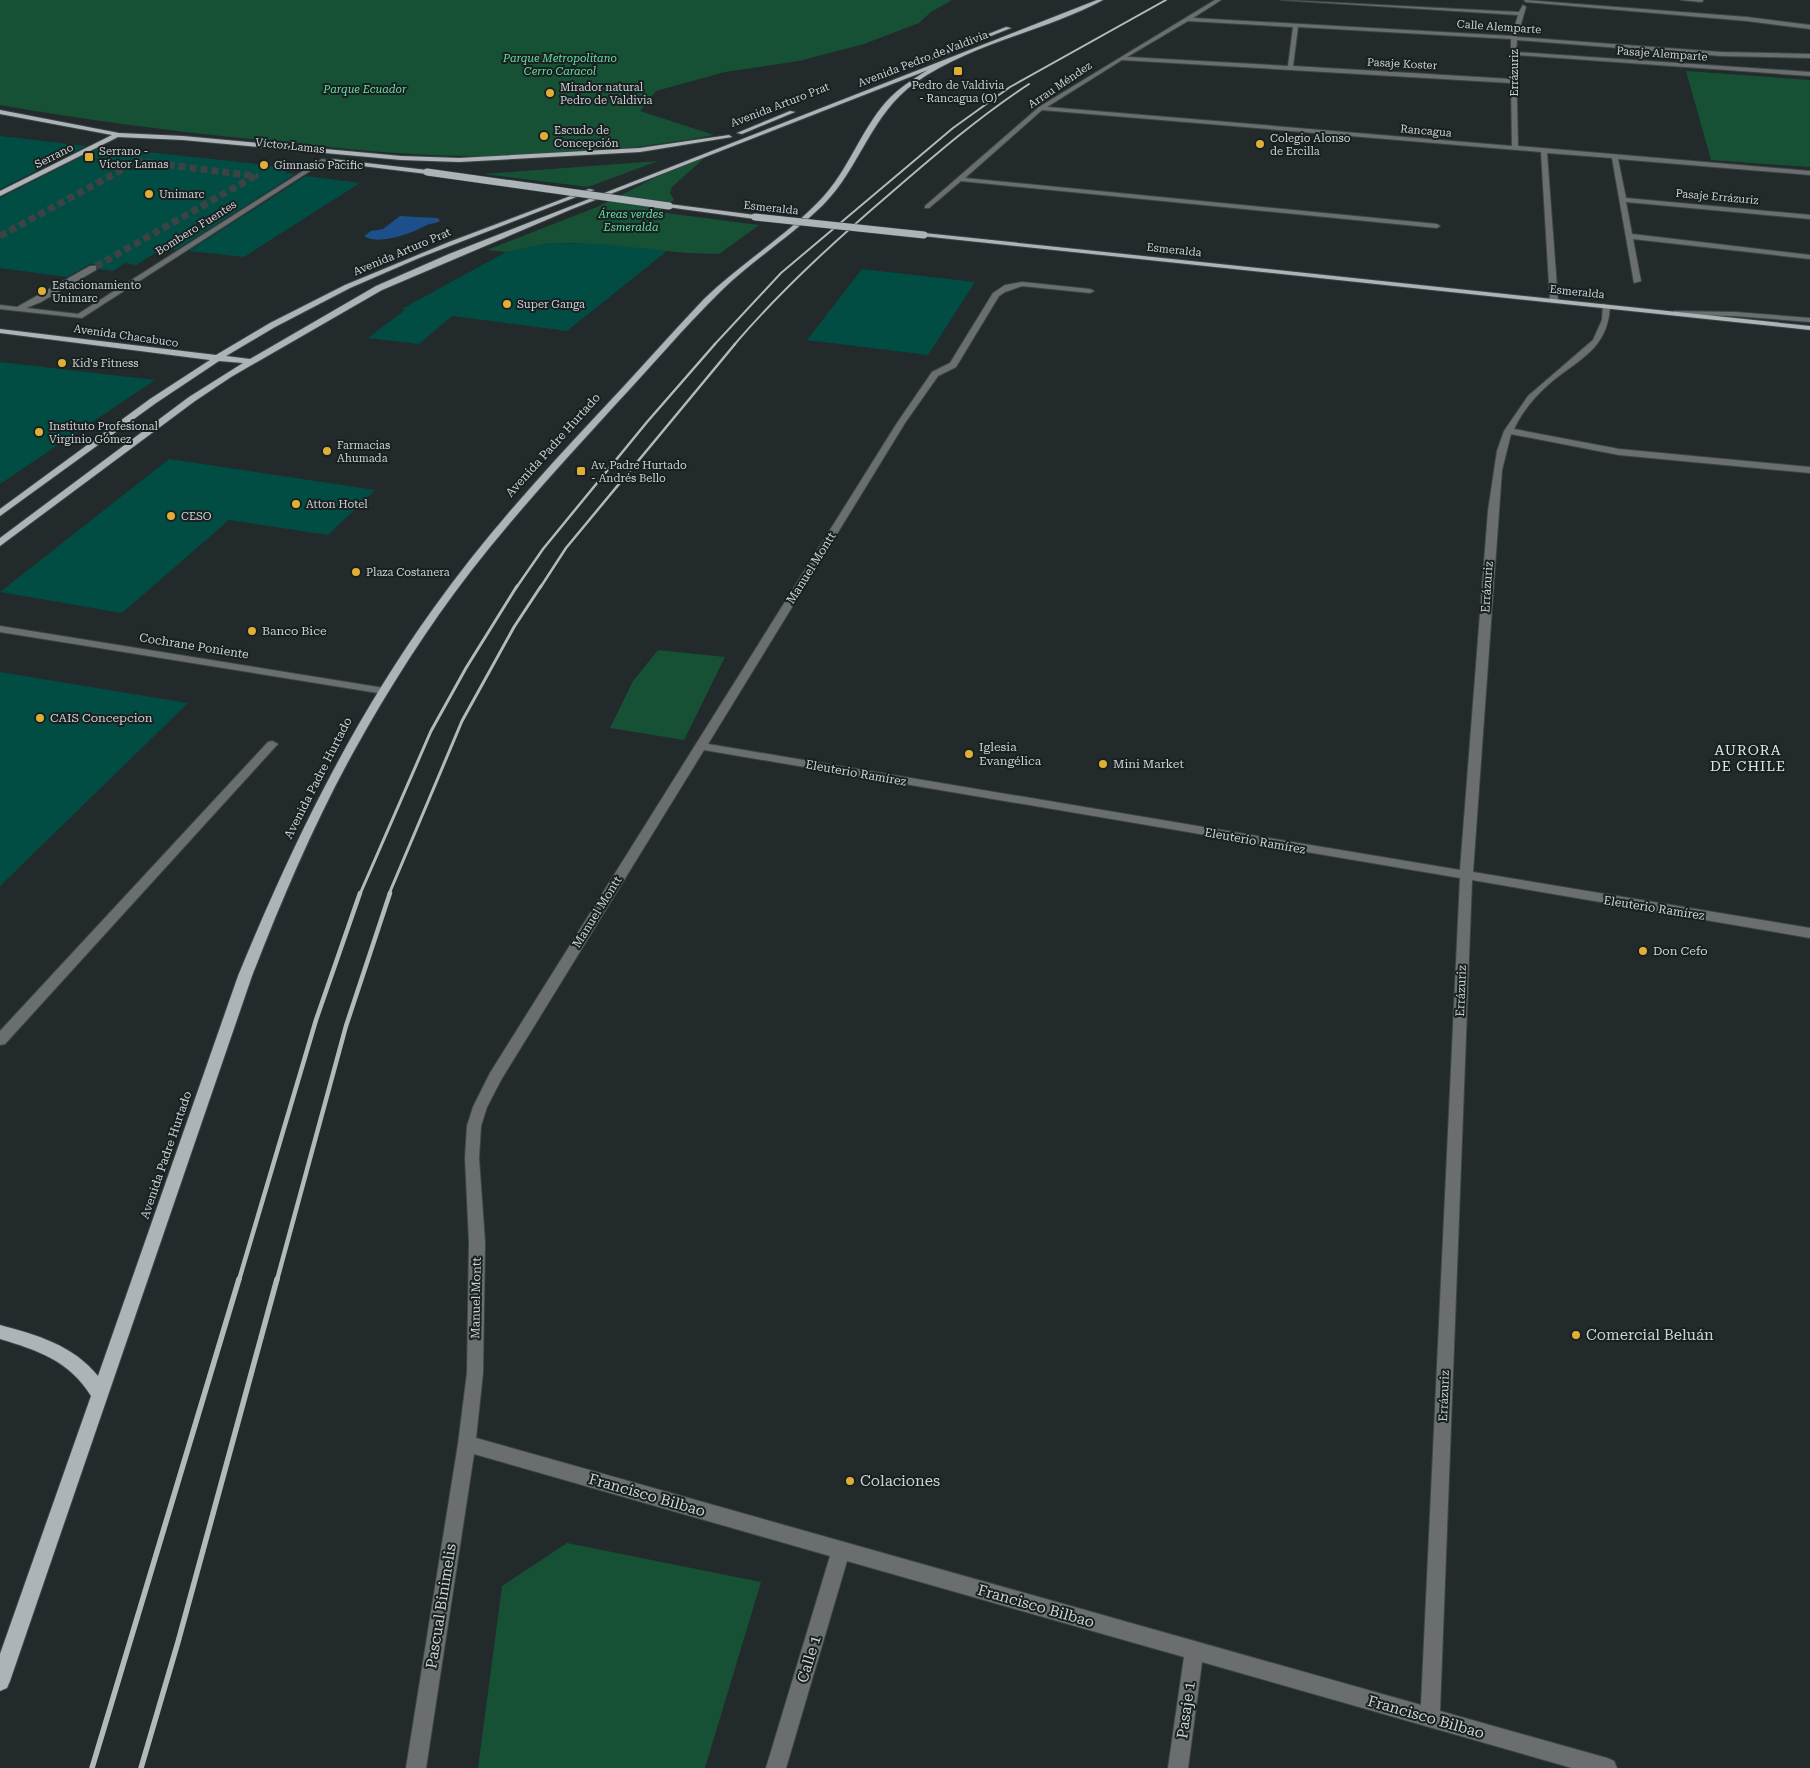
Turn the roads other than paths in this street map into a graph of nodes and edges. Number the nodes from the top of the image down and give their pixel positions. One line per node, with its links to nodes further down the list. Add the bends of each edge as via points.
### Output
1 (1101, 0): 16 (main road, Avenida Pedro de Valdivia)
2 (1219, 0): 8 (street, Arrau Méndez)
3 (1283, 0): 7 (street)
4 (1526, 0): 7 (street, Errázuriz); 11 (street)
5 (1683, 0): 6 (street)
6 (1701, 2)
7 (1520, 14): 12 (street, Errázuriz)
8 (1187, 19): 10 (street, Calle Alemparte); 15 (street, Arrau Méndez)
9 (1014, 25): 18 (main road, Avenida Pedro de Valdivia)
10 (1296, 25): 12 (street, Calle Alemparte); 17 (street)
11 (1810, 27)
12 (1514, 38): 13 (street, Errázuriz); 14 (street, Calle Alemparte, via 1721,54)
13 (1513, 53): 19 (street, Pasaje Alemparte); 20 (street, Errázuriz)
14 (1810, 56)
15 (1121, 58): 17 (street, Pasaje Koster); 21 (street, Arrau Méndez)
16 (944, 63): 26 (main road, Avenida Pedro de Valdivia); 64 (main road, Avenida Padre Hurtado, via 918,78 892,100 879,115 833,190 716,293 532,492 482,549)
17 (1290, 68): 20 (street, Pasaje Koster)
18 (903, 69)
19 (1810, 74)
20 (1513, 81): 28 (street, Errázuriz)
21 (1041, 108): 28 (street, Rancagua); 35 (street, Arrau Méndez)
22 (800, 109): 25 (main road, Avenida Arturo Prat)
23 (0, 112): 24 (main road, Víctor Lamas)
24 (117, 135): 25 (main road, via 450,160 640,150); 30 (main road, Víctor Lamas); 37 (main road, Serrano)
25 (729, 137): 27 (main road, Avenida Arturo Prat)
26 (752, 137): 58 (main road, Avenida Arturo Prat, via 418,270 379,288)
27 (701, 148)
28 (1515, 148): 29 (street, Rancagua)
29 (1544, 151): 31 (street, Rancagua); 48 (street)
30 (256, 152)
31 (1615, 157): 34 (street, Rancagua); 38 (street)
32 (314, 159): 33 (main road, Víctor Lamas)
33 (324, 160): 39 (main road, Víctor Lamas, bridge); 53 (street, Bombero Fuentes)
34 (1810, 173)
35 (960, 179): 40 (street, Arrau Méndez); 42 (street)
36 (598, 187): 57 (main road, Avenida Arturo Prat, via 393,267 314,303)
37 (0, 194)
38 (1622, 200): 41 (street, Pasaje Errázuriz); 43 (street)
39 (669, 206): 48 (main road, Esmeralda, bridge)
40 (927, 207)
41 (1810, 217)
42 (1437, 226)
43 (1629, 236): 44 (street); 46 (street)
44 (1810, 256)
45 (93, 268): 51 (street)
46 (1637, 281)
47 (1090, 292): 66 (street, Manuel Montt, via 1022,284 1011,285 996,295 953,365 935,374 897,431)
48 (1554, 301): 49 (main road, Esmeralda)
49 (1606, 306): 52 (main road, Esmeralda); 59 (street, Errázuriz, via 1607,319 1598,340 1532,396)
50 (0, 307): 51 (street, Avenida Chacabuco)
51 (18, 308): 53 (street, Avenida Chacabuco)
52 (1677, 313): 54 (street, Esmeralda); 55 (main road, Esmeralda)
53 (79, 316)
54 (1810, 320)
55 (1810, 328)
56 (0, 330): 57 (main road, Avenida Chacabuco)
57 (218, 358): 58 (main road, Avenida Chacabuco); 61 (main road, Avenida Arturo Prat, via 165,392)
58 (249, 361): 62 (main road, Avenida Arturo Prat, via 192,399)
59 (1508, 432): 60 (street, via 1619,452); 67 (street, Errázuriz, via 1498,461 1493,511)
60 (1810, 470)
61 (0, 513)
62 (0, 543)
63 (0, 629): 64 (street, Cochrane Poniente)
64 (384, 691): 71 (main road, Avenida Padre Hurtado, via 316,814 245,976)
65 (272, 744): 69 (street)
66 (700, 746): 67 (street, Eleuterio Ramírez); 72 (street, Manuel Montt, via 495,1077 480,1107 474,1126 472,1158 477,1242 475,1373)
67 (1466, 877): 68 (street, Eleuterio Ramírez); 76 (street, Errázuriz)
68 (1810, 934)
69 (0, 1040)
70 (0, 1332): 71 (main road, via 64,1354 92,1380)
71 (100, 1396): 75 (main road, Avenida Padre Hurtado)
72 (467, 1444): 73 (street, Francisco Bilbao); 78 (street, Pascual Binimelis)
73 (841, 1551): 74 (street, Francisco Bilbao); 79 (street, Calle 1)
74 (1194, 1651): 76 (street, Francisco Bilbao); 80 (street, Pasaje 1)
75 (0, 1681)
76 (1430, 1718): 77 (street, Francisco Bilbao)
77 (1574, 1763): 81 (street, Francisco Bilbao)
78 (416, 1768)
79 (776, 1768)
80 (1178, 1768)
81 (1606, 1768)

